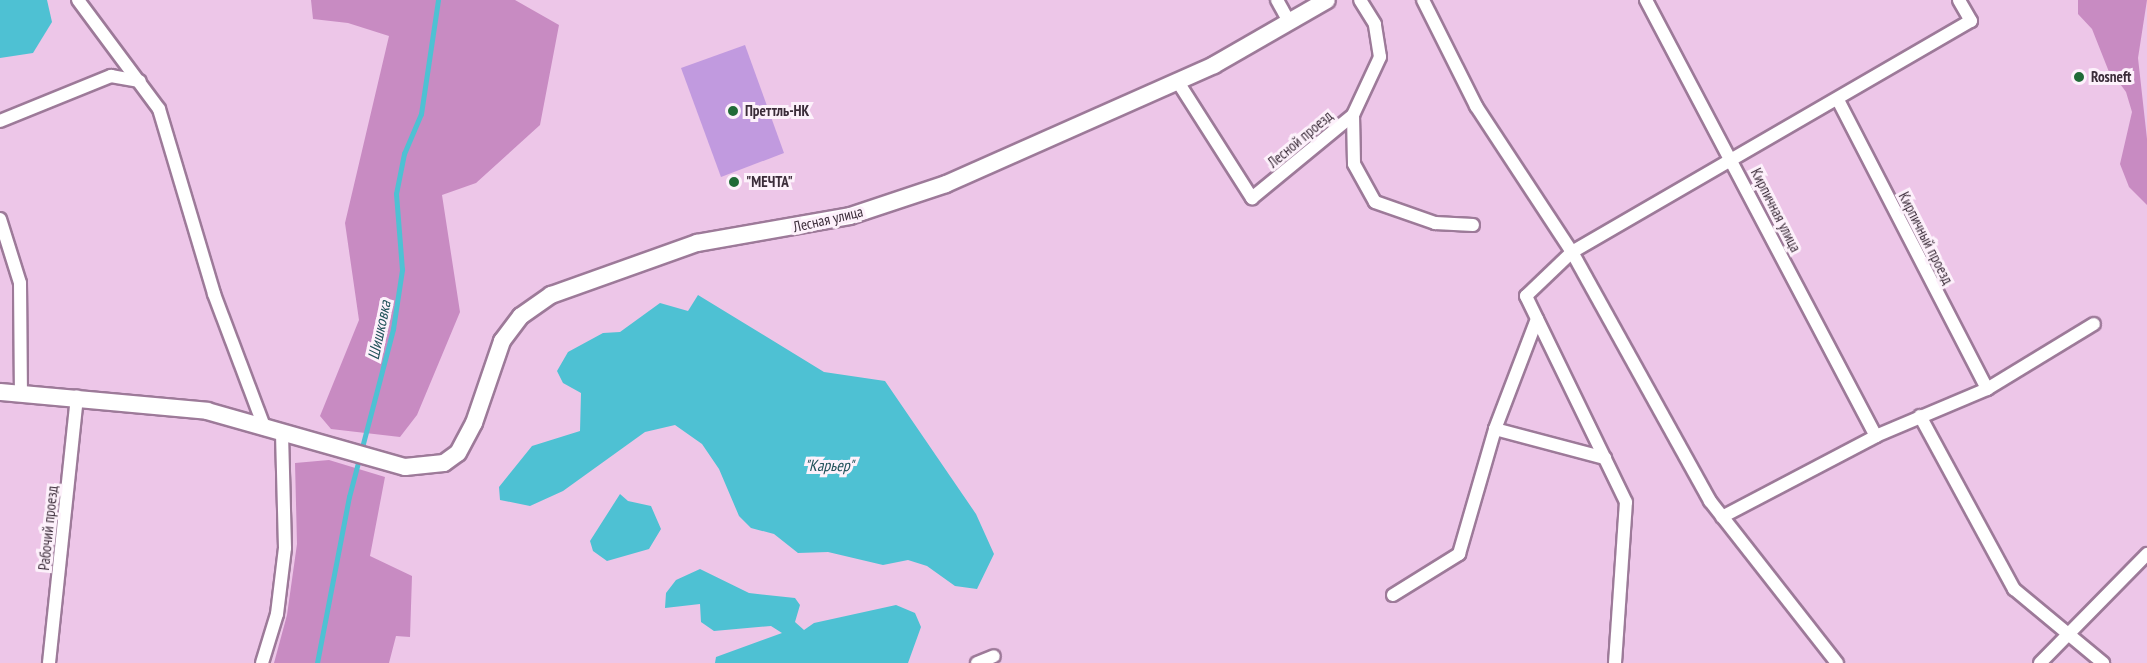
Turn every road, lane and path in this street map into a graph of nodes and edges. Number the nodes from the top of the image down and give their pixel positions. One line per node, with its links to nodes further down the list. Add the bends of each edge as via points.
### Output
1 (78, 0): 9 (street)
2 (1277, 0): 8 (street)
3 (1327, 0): 8 (street, Лесная улица)
4 (1360, 0): 12 (street, Лесной проезд, via 1375,24 1380,57)
5 (1423, 0): 17 (street, via 1476,106)
6 (1646, 0): 14 (street, Кирпичная улица)
7 (1959, 0): 11 (street, via 1971,21)
8 (1289, 22): 10 (street, Лесная улица)
9 (140, 81): 13 (street, via 111,76); 26 (street, via 159,109 214,294)
10 (1178, 82): 12 (street, Лесной проезд, via 1252,198); 26 (street, Лесная улица, via 936,187 850,216 697,243 551,295 521,316 502,341 474,423 458,453 432,466 405,467)
11 (1838, 100): 14 (street); 20 (street, Кирпичный проезд)
12 (1353, 116): 16 (street, via 1354,164 1375,202 1435,222)
13 (0, 122)
14 (1733, 158): 17 (street); 27 (street, Кирпичная улица)
15 (0, 219): 22 (street, via 20,283)
16 (1473, 225)
17 (1572, 252): 18 (street, via 1526,296); 29 (street)
18 (1537, 319): 25 (street); 28 (street)
19 (2094, 324): 20 (street)
20 (1987, 389): 24 (street)
21 (0, 392): 22 (street, Лесная улица)
22 (21, 393): 23 (street, Лесная улица)
23 (77, 396): 26 (street, Лесная улица, via 207,411); 34 (street, Рабочий проезд)
24 (1920, 416): 27 (street); 32 (street, via 2014,589)
25 (1495, 429): 28 (street); 31 (street, via 1459,554)
26 (274, 430): 35 (street, via 285,548 277,614)
27 (1876, 436): 29 (street)
28 (1605, 458): 37 (street, via 1626,502)
29 (1722, 517): 38 (street)
30 (2147, 554): 32 (street)
31 (1393, 595)
32 (2067, 633): 39 (street); 40 (street)
33 (994, 656): 36 (street)
34 (50, 663)
35 (262, 663)
36 (977, 663)
37 (1615, 663)
38 (1837, 663)
39 (2040, 663)
40 (2103, 663)

